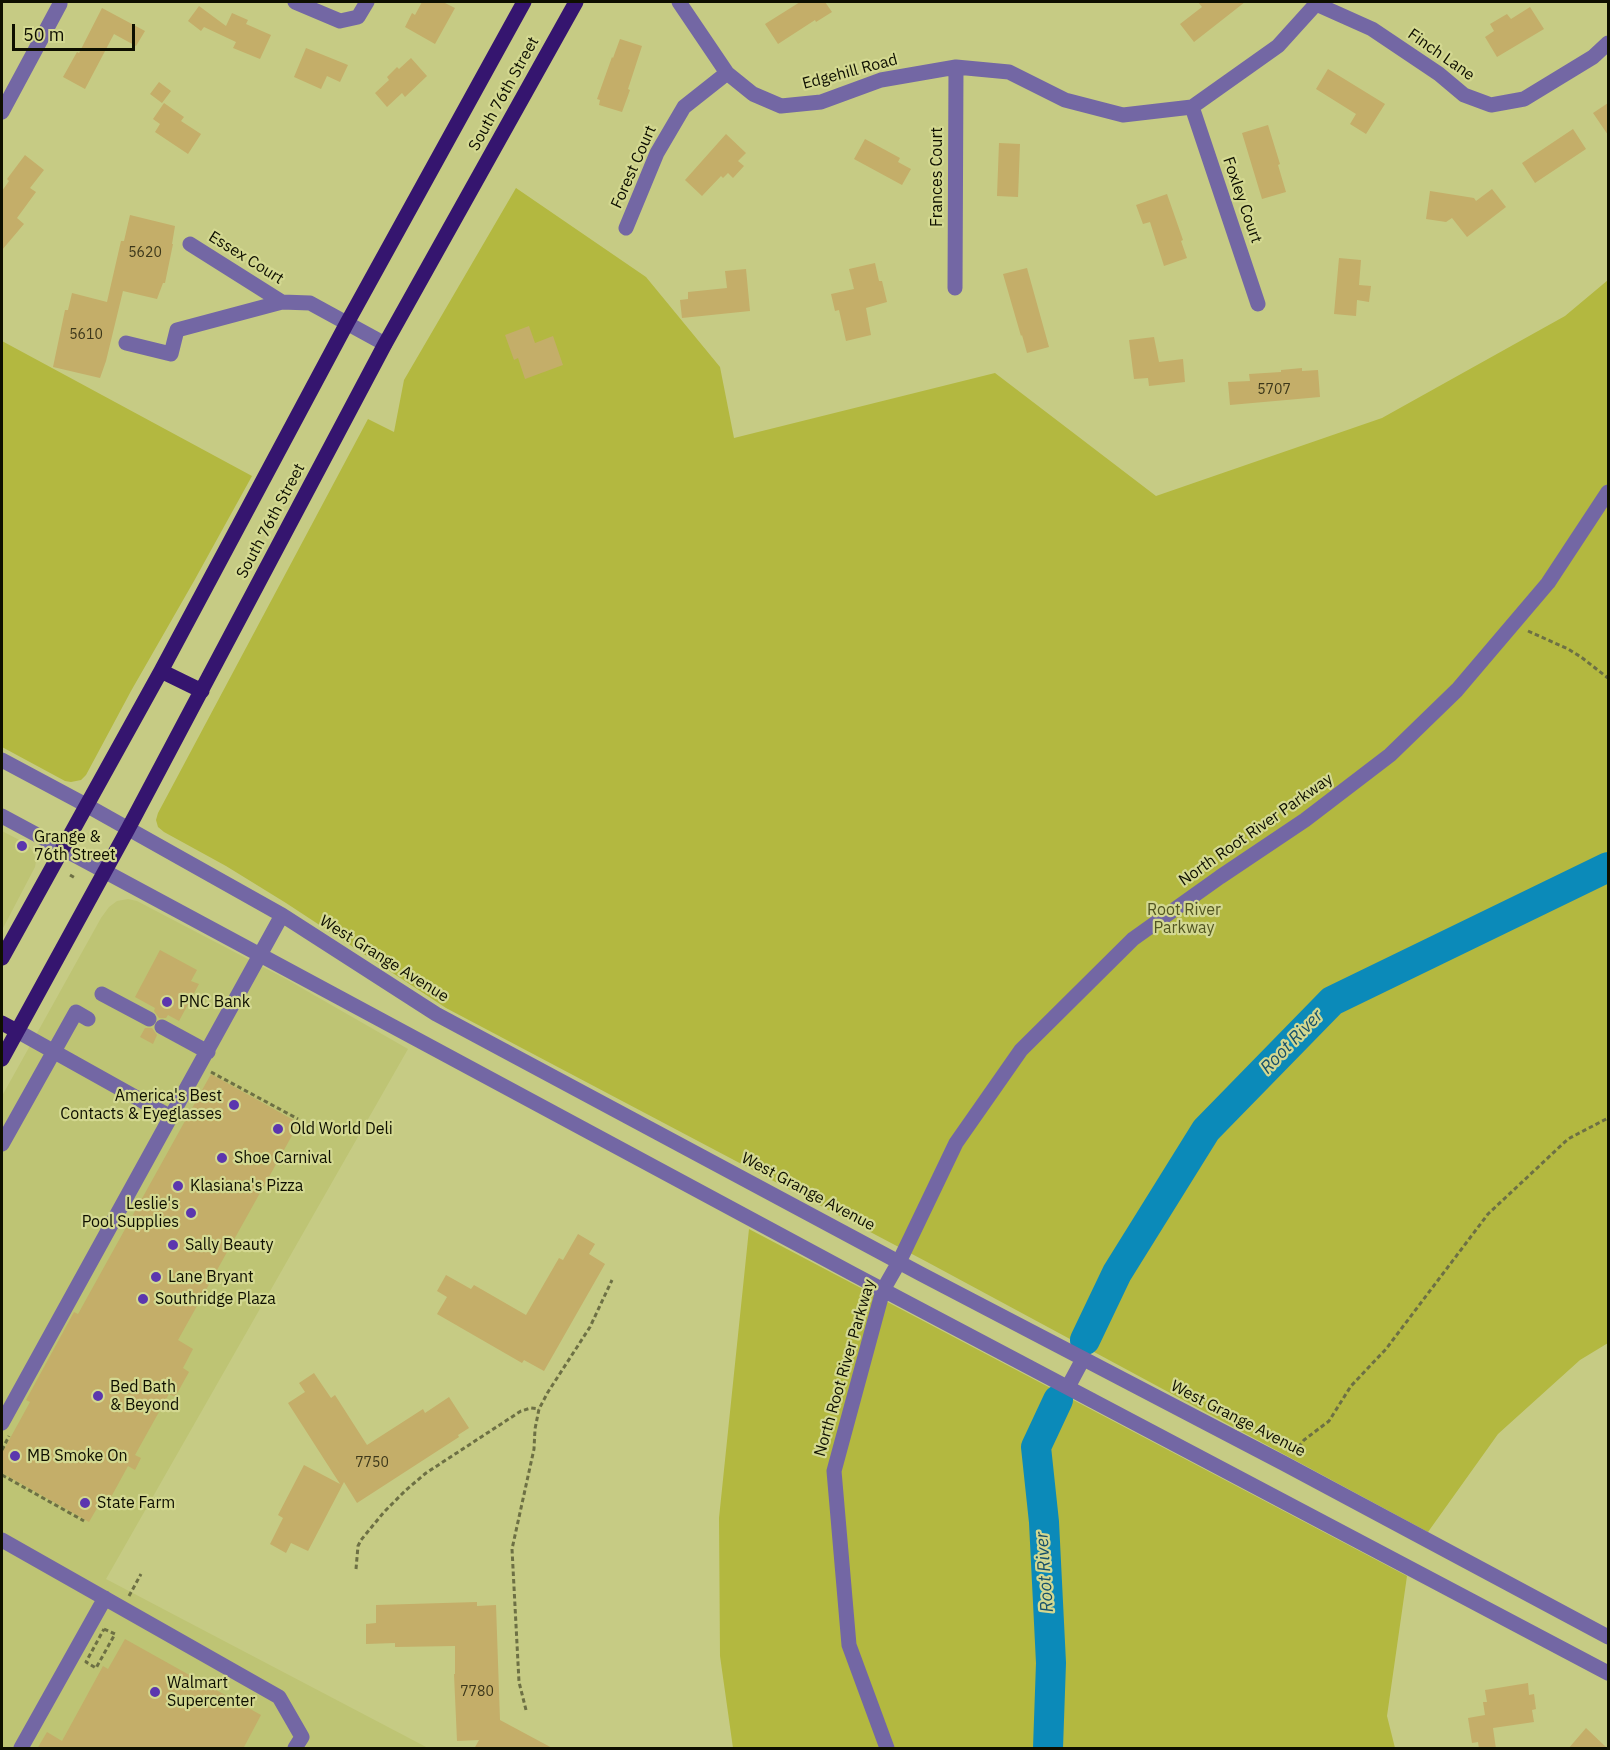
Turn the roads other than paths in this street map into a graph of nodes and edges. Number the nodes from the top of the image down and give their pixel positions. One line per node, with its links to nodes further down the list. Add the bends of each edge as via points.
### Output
1 (60, 2): 12 (street)
2 (295, 2): 3 (street, via 340,21 358,17)
3 (367, 2)
4 (524, 2): 18 (main road, South 76th Street)
5 (576, 2): 20 (main road, South 76th Street)
6 (679, 2): 10 (street, Edgehill Road)
7 (1316, 3): 8 (street, Finch Lane, via 1371,29 1464,95 1491,105 1524,99 1593,57); 11 (street, Edgehill Road, via 1278,46)
8 (1608, 43)
9 (956, 67): 10 (street, Edgehill Road, via 881,80 821,102 782,106 753,94); 11 (street, Edgehill Road, via 1009,72 1065,100 1123,115); 15 (street, Frances Court)
10 (728, 73): 13 (street, Forest Court, via 684,107 657,153)
11 (1192, 107): 17 (street, Foxley Court)
12 (2, 112)
13 (626, 228)
14 (190, 244): 16 (street, Essex Court)
15 (955, 288)
16 (282, 302): 18 (street, Essex Court, via 310,303); 19 (street, Essex Court, via 177,330 171,354)
17 (1258, 304)
18 (347, 323): 20 (street, Essex Court); 22 (main road, South 76th Street)
19 (126, 343)
20 (386, 344): 23 (main road, South 76th Street)
21 (1608, 492): 42 (street, North Root River Parkway, via 1548,583 1457,690 1390,755 1305,820 1133,939 1021,1050 956,1143)
22 (162, 671): 23 (main road); 25 (main road, South 76th Street)
23 (202, 692): 27 (main road, South 76th Street)
24 (2, 760): 25 (street, West Grange Avenue)
25 (86, 805): 27 (street, West Grange Avenue); 28 (main road, South 76th Street)
26 (2, 816): 28 (street)
27 (128, 829): 29 (main road, South 76th Street); 30 (street, West Grange Avenue)
28 (62, 849): 29 (street); 32 (main road, South 76th Street)
29 (104, 872): 31 (street); 36 (main road, South 76th Street)
30 (282, 915): 31 (street); 42 (street, West Grange Avenue, via 436,1014)
31 (261, 955): 38 (street); 43 (street)
32 (2, 958)
33 (102, 994): 38 (street)
34 (88, 1018): 37 (street, via 76,1012)
35 (2, 1023): 36 (main road)
36 (17, 1031): 37 (street); 39 (main road, South 76th Street)
37 (53, 1052): 40 (street); 41 (street)
38 (208, 1052): 40 (street)
39 (2, 1059)
40 (171, 1117): 46 (street)
41 (2, 1144)
42 (899, 1262): 43 (street, North Root River Parkway); 44 (street, West Grange Avenue)
43 (883, 1290): 45 (street); 54 (street, North Root River Parkway, via 834,1471 849,1645)
44 (1083, 1359): 45 (street); 50 (street, West Grange Avenue)
45 (1068, 1387): 51 (street)
46 (6, 1405): 47 (street)
47 (6, 1429)
48 (2, 1540): 49 (street)
49 (105, 1598): 52 (street); 53 (street, via 279,1697 302,1737)
50 (1608, 1637)
51 (1608, 1673)
52 (21, 1749)
53 (295, 1749)
54 (887, 1749)

